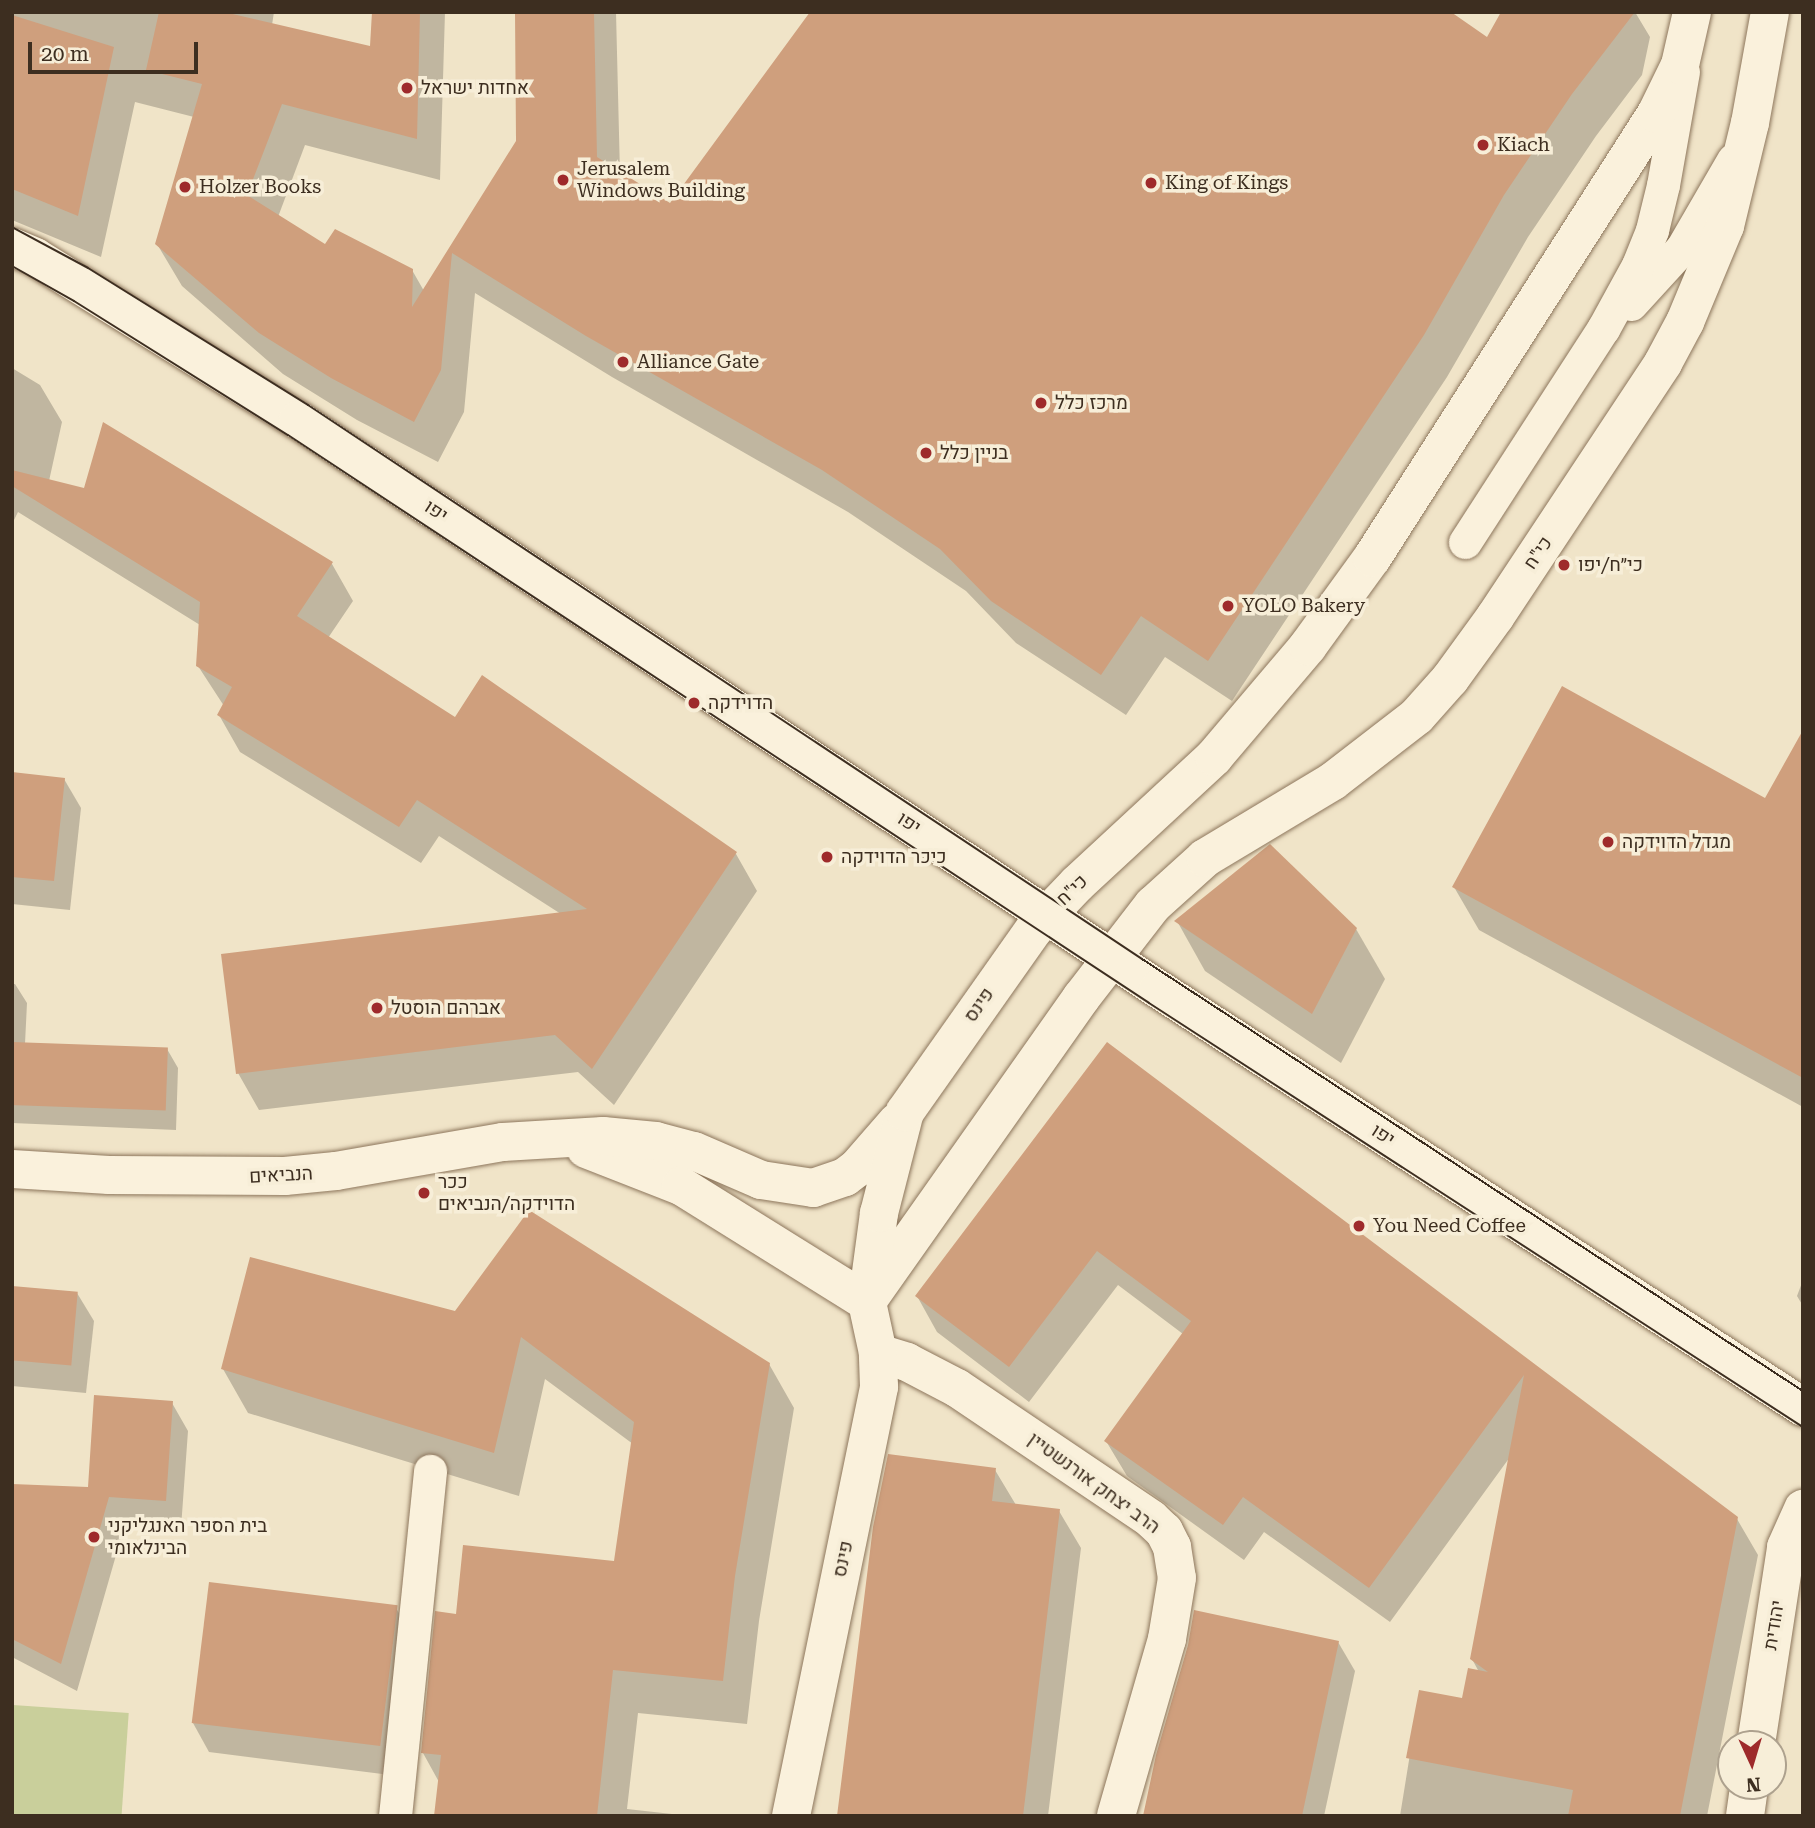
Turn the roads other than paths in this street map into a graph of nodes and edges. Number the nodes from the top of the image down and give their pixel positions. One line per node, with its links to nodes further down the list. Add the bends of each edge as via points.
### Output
1 (1770, 12): 3 (street, כי"ח)
2 (1691, 21): 5 (lane, via 1652,230); 7 (street, כי"ח, via 1675,77 1656,114 1372,558 1308,646 1214,757)
3 (1750, 123): 5 (lane, via 1682,248); 8 (street, כי"ח, via 1725,226 1674,343 1450,679 1417,716 1376,749 1175,881)
4 (12, 247): 7 (street, יפו, via 47,264 298,420)
5 (1603, 329): 6 (lane)
6 (1465, 542)
7 (1047, 915): 8 (street, יפו); 9 (street, פינס)
8 (1111, 958): 12 (street); 14 (street, יפו)
9 (905, 1112): 10 (street, הנביאים, via 858,1168 813,1188 761,1180 694,1151 656,1141 603,1136); 12 (street, פינס, via 879,1213)
10 (547, 1138): 11 (street, הנביאים, via 285,1176 109,1175); 12 (street, הנביאים, via 606,1155 681,1186)
11 (12, 1169)
12 (867, 1302): 13 (street, פינס)
13 (878, 1353): 19 (street, פינס, via 879,1387); 20 (street, הרב יצחק אורנשטיין, via 957,1388 1164,1531 1177,1577 1167,1639)
14 (1803, 1407)
15 (430, 1471): 18 (lane)
16 (1803, 1509): 17 (street, יהודית, via 1786,1547)
17 (1758, 1730)
18 (395, 1816)
19 (791, 1816)
20 (1116, 1816)

